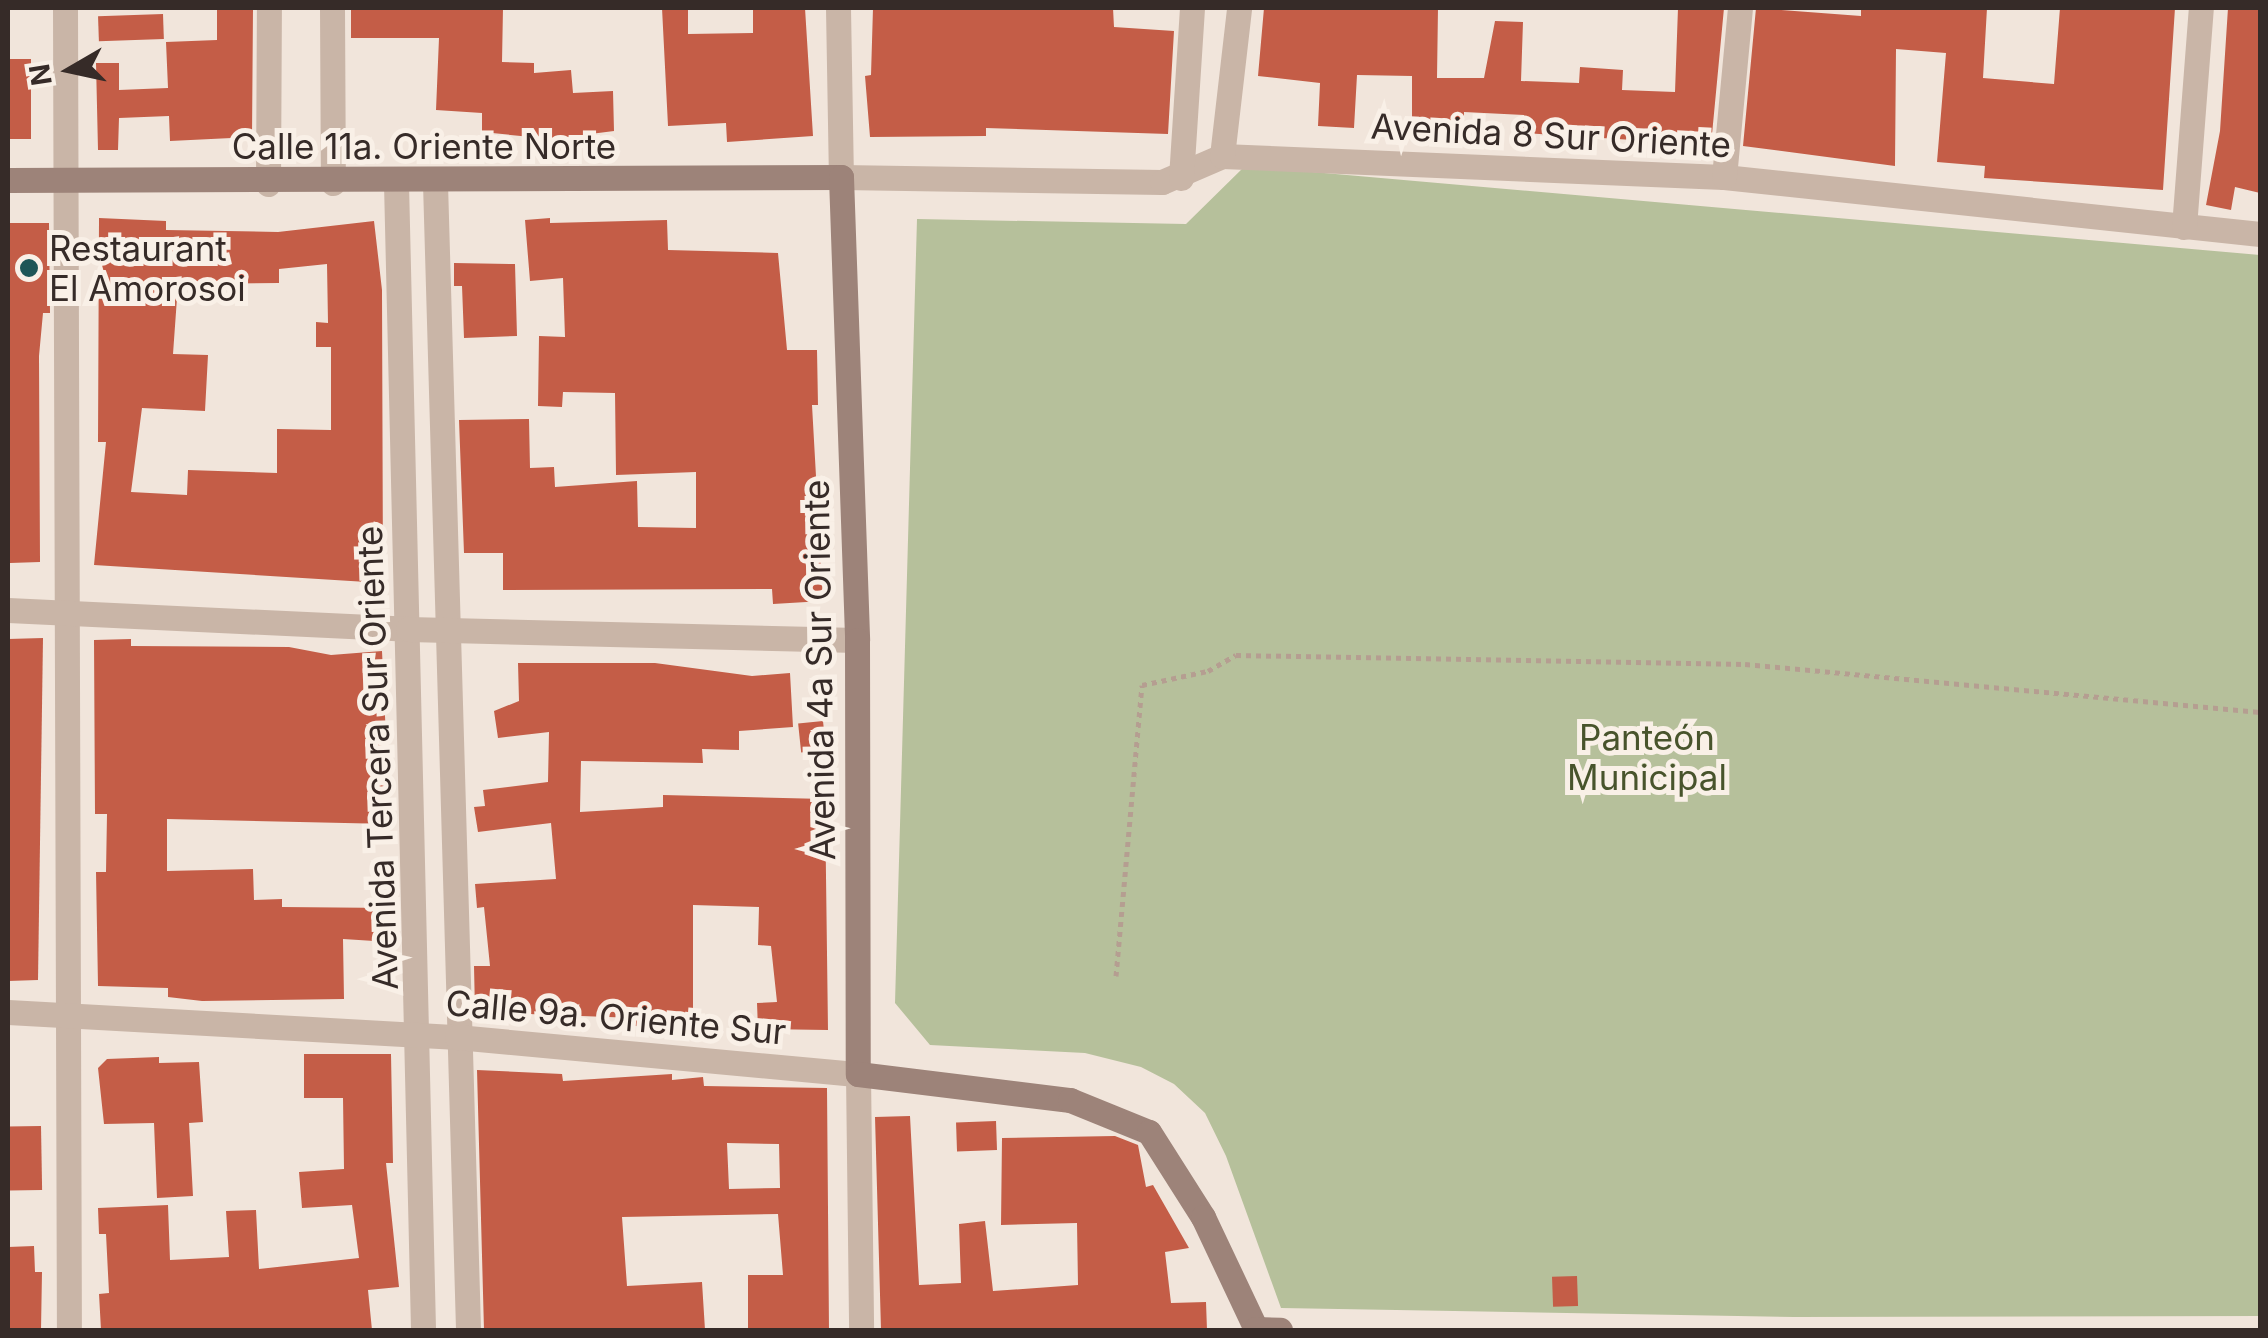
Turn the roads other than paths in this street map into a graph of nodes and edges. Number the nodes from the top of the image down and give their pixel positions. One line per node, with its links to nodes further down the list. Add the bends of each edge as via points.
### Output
1 (64, 8): 14 (street)
2 (269, 8): 18 (street)
3 (332, 8): 15 (street)
4 (838, 8): 10 (street, Avenida 4a Sur Oriente)
5 (1192, 8): 12 (street)
6 (1239, 8): 9 (street)
7 (1740, 8): 11 (street)
8 (2200, 8): 19 (street)
9 (1222, 156): 11 (street, Avenida 8 Sur Oriente); 12 (street)
10 (841, 177): 12 (street); 17 (street, Calle 11a. Oriente Norte); 25 (street, Avenida 4a Sur Oriente)
11 (1724, 177): 19 (street, Avenida 8 Sur Oriente)
12 (1180, 178)
13 (8, 180): 14 (street, Calle 11a. Oriente Norte)
14 (65, 180): 18 (street, Calle 11a. Oriente Norte); 22 (street)
15 (332, 182): 16 (street, Calle 11a. Oriente Norte); 18 (street, Calle 11a. Oriente Norte)
16 (396, 183): 17 (street, Calle 11a. Oriente Norte); 24 (street, Avenida Tercera Sur Oriente)
17 (435, 183): 23 (street, Avenida Tercera Sur Oriente)
18 (268, 184)
19 (2184, 227): 20 (street, Avenida 8 Sur Oriente)
20 (2260, 234)
21 (8, 610): 22 (street)
22 (66, 612): 24 (street); 27 (street)
23 (446, 628): 24 (street); 25 (street); 29 (street, Avenida Tercera Sur Oriente)
24 (408, 629): 28 (street, Avenida Tercera Sur Oriente)
25 (857, 640): 30 (street, Avenida 4a Sur Oriente)
26 (8, 1012): 27 (street, Calle 9a. Oriente Sur)
27 (67, 1015): 28 (street, Calle 9a. Oriente Sur); 31 (street)
28 (420, 1036): 29 (street, Calle 9a. Oriente Sur); 32 (street, Avenida Tercera Sur Oriente)
29 (457, 1036): 30 (street, Calle 9a. Oriente Sur); 33 (street, Avenida Tercera Sur Oriente)
30 (858, 1074): 34 (street, Avenida 4a Sur Oriente); 35 (street, via 1070,1100 1149,1132)
31 (69, 1330)
32 (423, 1330)
33 (468, 1330)
34 (862, 1330)
35 (1264, 1330)

